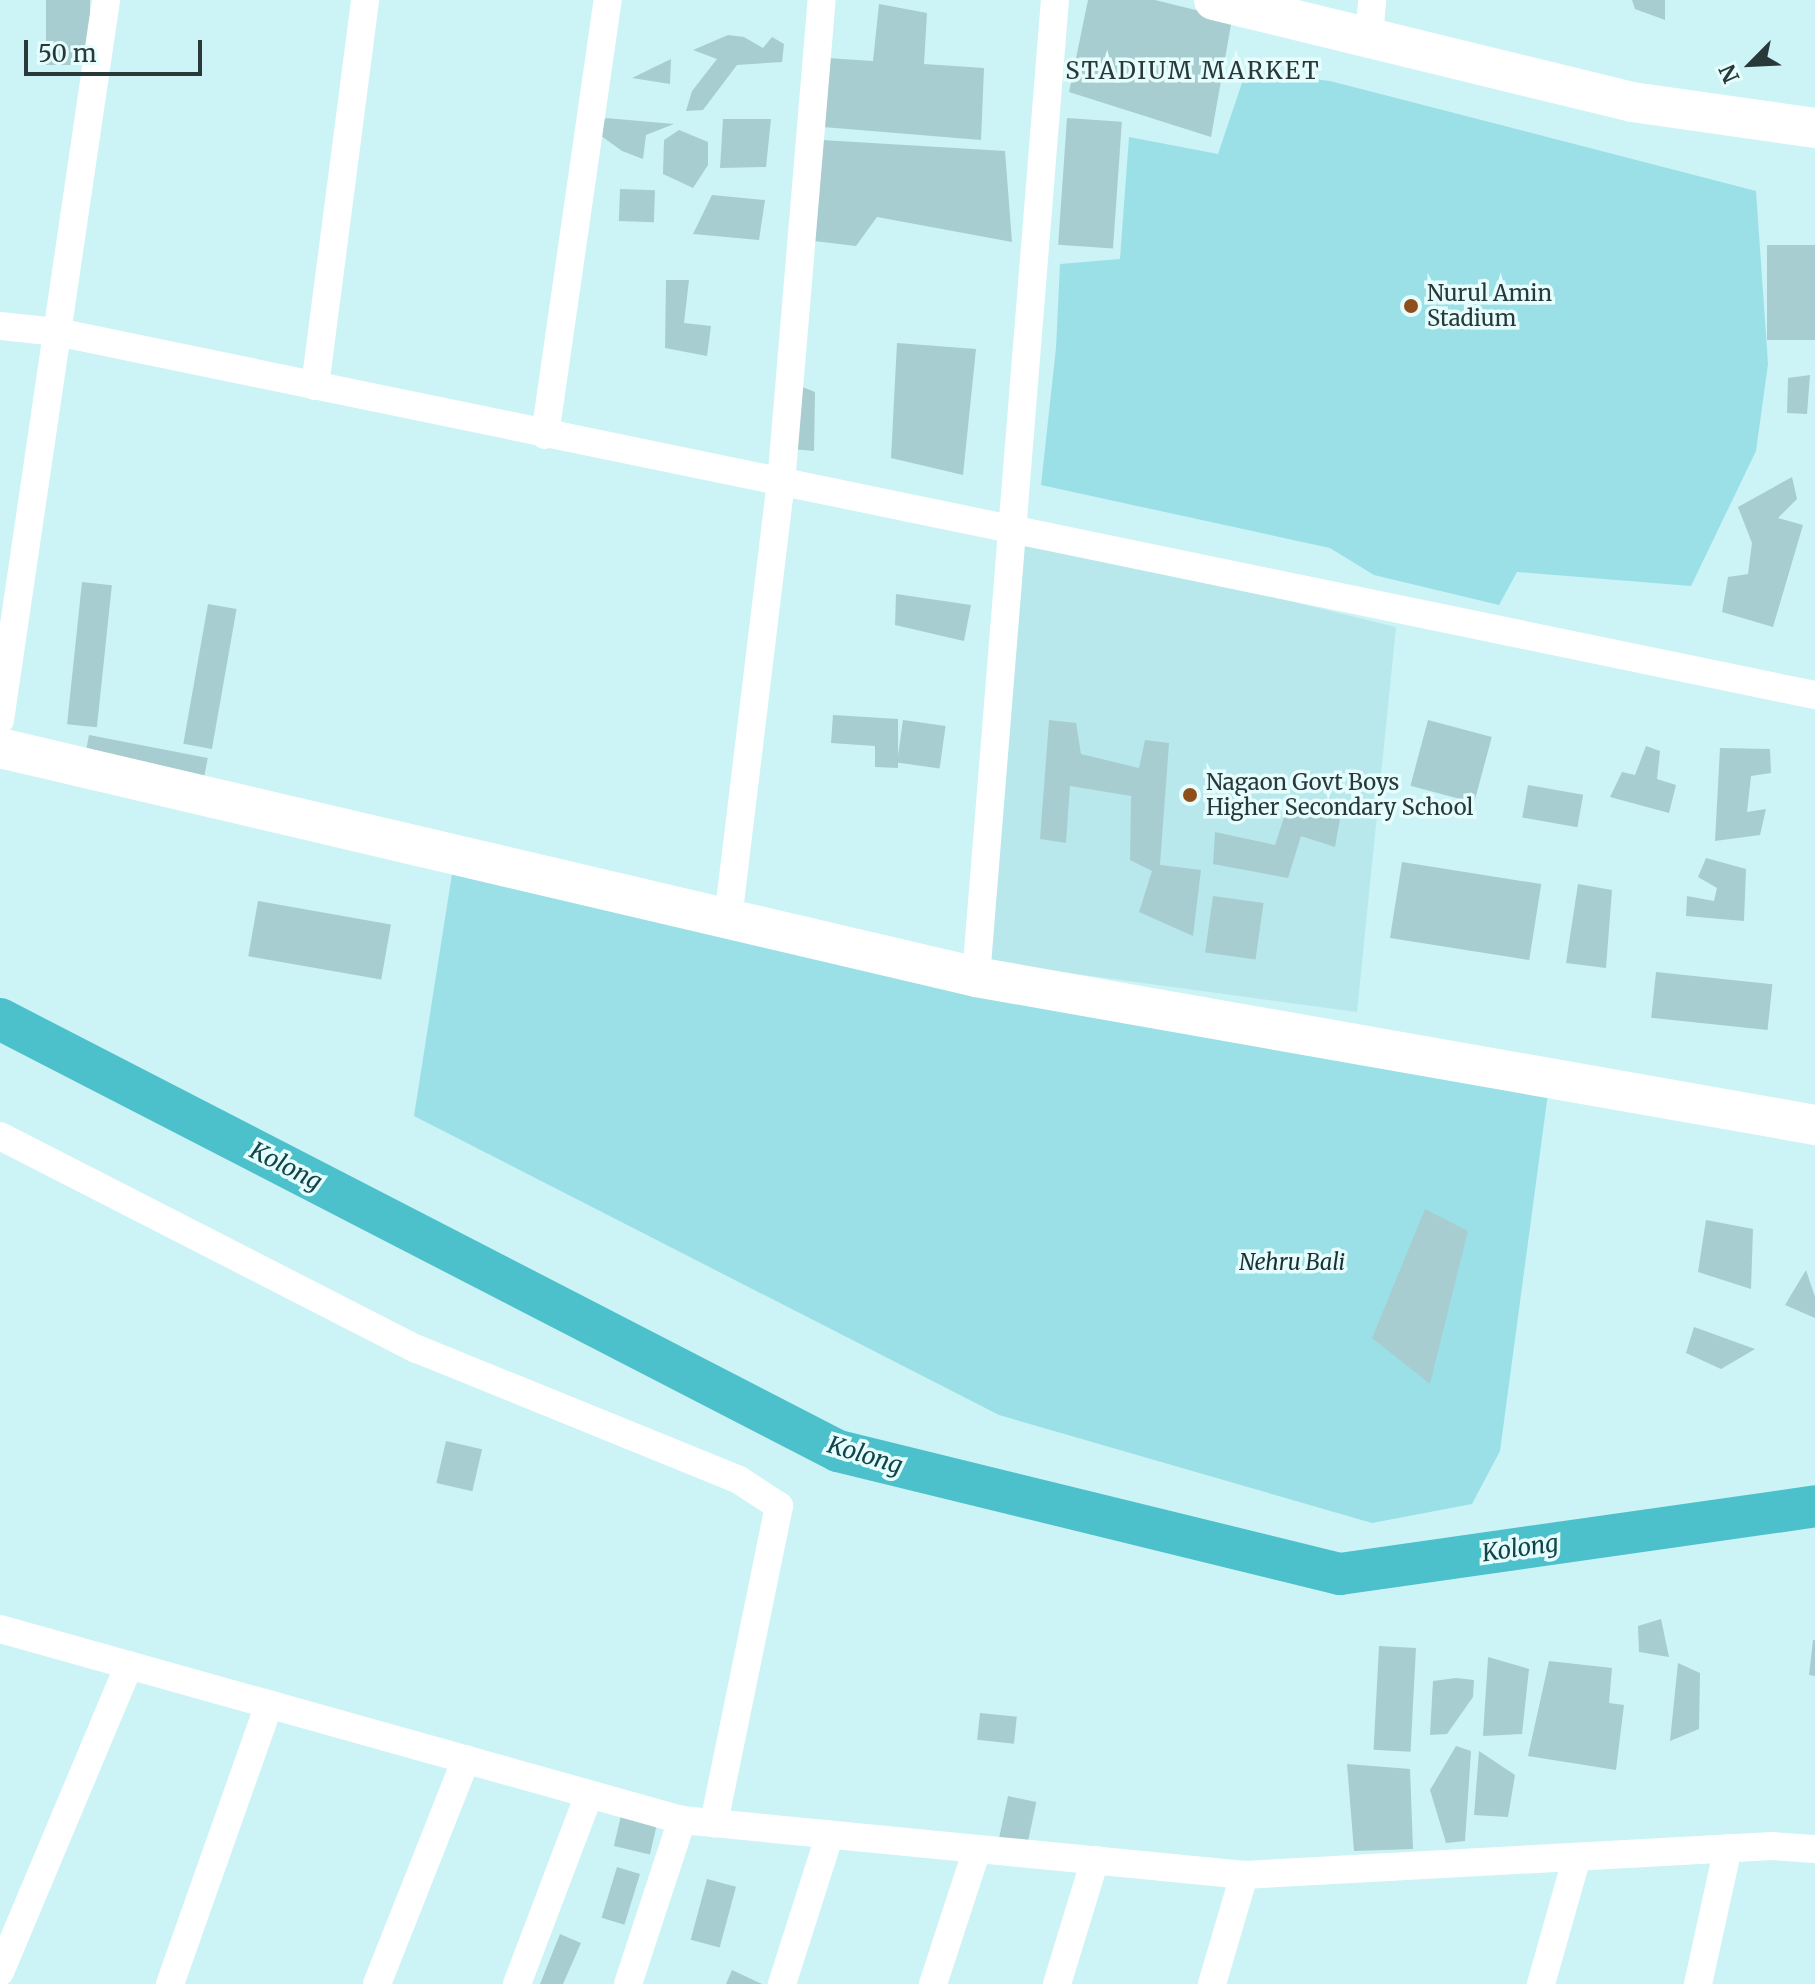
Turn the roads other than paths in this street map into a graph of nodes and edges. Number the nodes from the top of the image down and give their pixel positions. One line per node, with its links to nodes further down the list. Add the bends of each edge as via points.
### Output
1 (106, 0): 10 (street)
2 (365, 0): 11 (street)
3 (608, 0): 12 (street)
4 (822, 0): 13 (street)
5 (1055, 0): 14 (street)
6 (1214, 0): 7 (street)
7 (1370, 19): 8 (street, via 1632,102)
8 (1815, 128)
9 (0, 326): 10 (street)
10 (57, 332): 11 (street); 16 (street)
11 (315, 386): 12 (street)
12 (545, 435): 13 (street)
13 (781, 484): 14 (street); 18 (street)
14 (1012, 528): 15 (street); 19 (street)
15 (1815, 695)
16 (0, 720)
17 (0, 748): 18 (street)
18 (728, 919): 19 (street)
19 (976, 977): 20 (street)
20 (1815, 1125)
21 (0, 1136): 28 (street, via 417,1349 739,1480 779,1506)
22 (3, 1636): 23 (street)
23 (129, 1665): 24 (street); 36 (street)
24 (269, 1704): 25 (street); 37 (street)
25 (466, 1759): 26 (street); 38 (street)
26 (589, 1794): 27 (street); 39 (street)
27 (682, 1820): 28 (street); 40 (street)
28 (714, 1823): 29 (street)
29 (830, 1834): 31 (street); 41 (street)
30 (1728, 1848): 32 (street); 33 (street); 46 (street)
31 (977, 1849): 34 (street); 42 (street)
32 (1815, 1849)
33 (1577, 1857): 35 (street); 45 (street)
34 (1095, 1860): 35 (street); 43 (street)
35 (1244, 1875): 44 (street)
36 (0, 1972)
37 (170, 1984)
38 (377, 1984)
39 (517, 1984)
40 (628, 1984)
41 (782, 1984)
42 (933, 1984)
43 (1057, 1984)
44 (1212, 1984)
45 (1541, 1984)
46 (1698, 1984)

